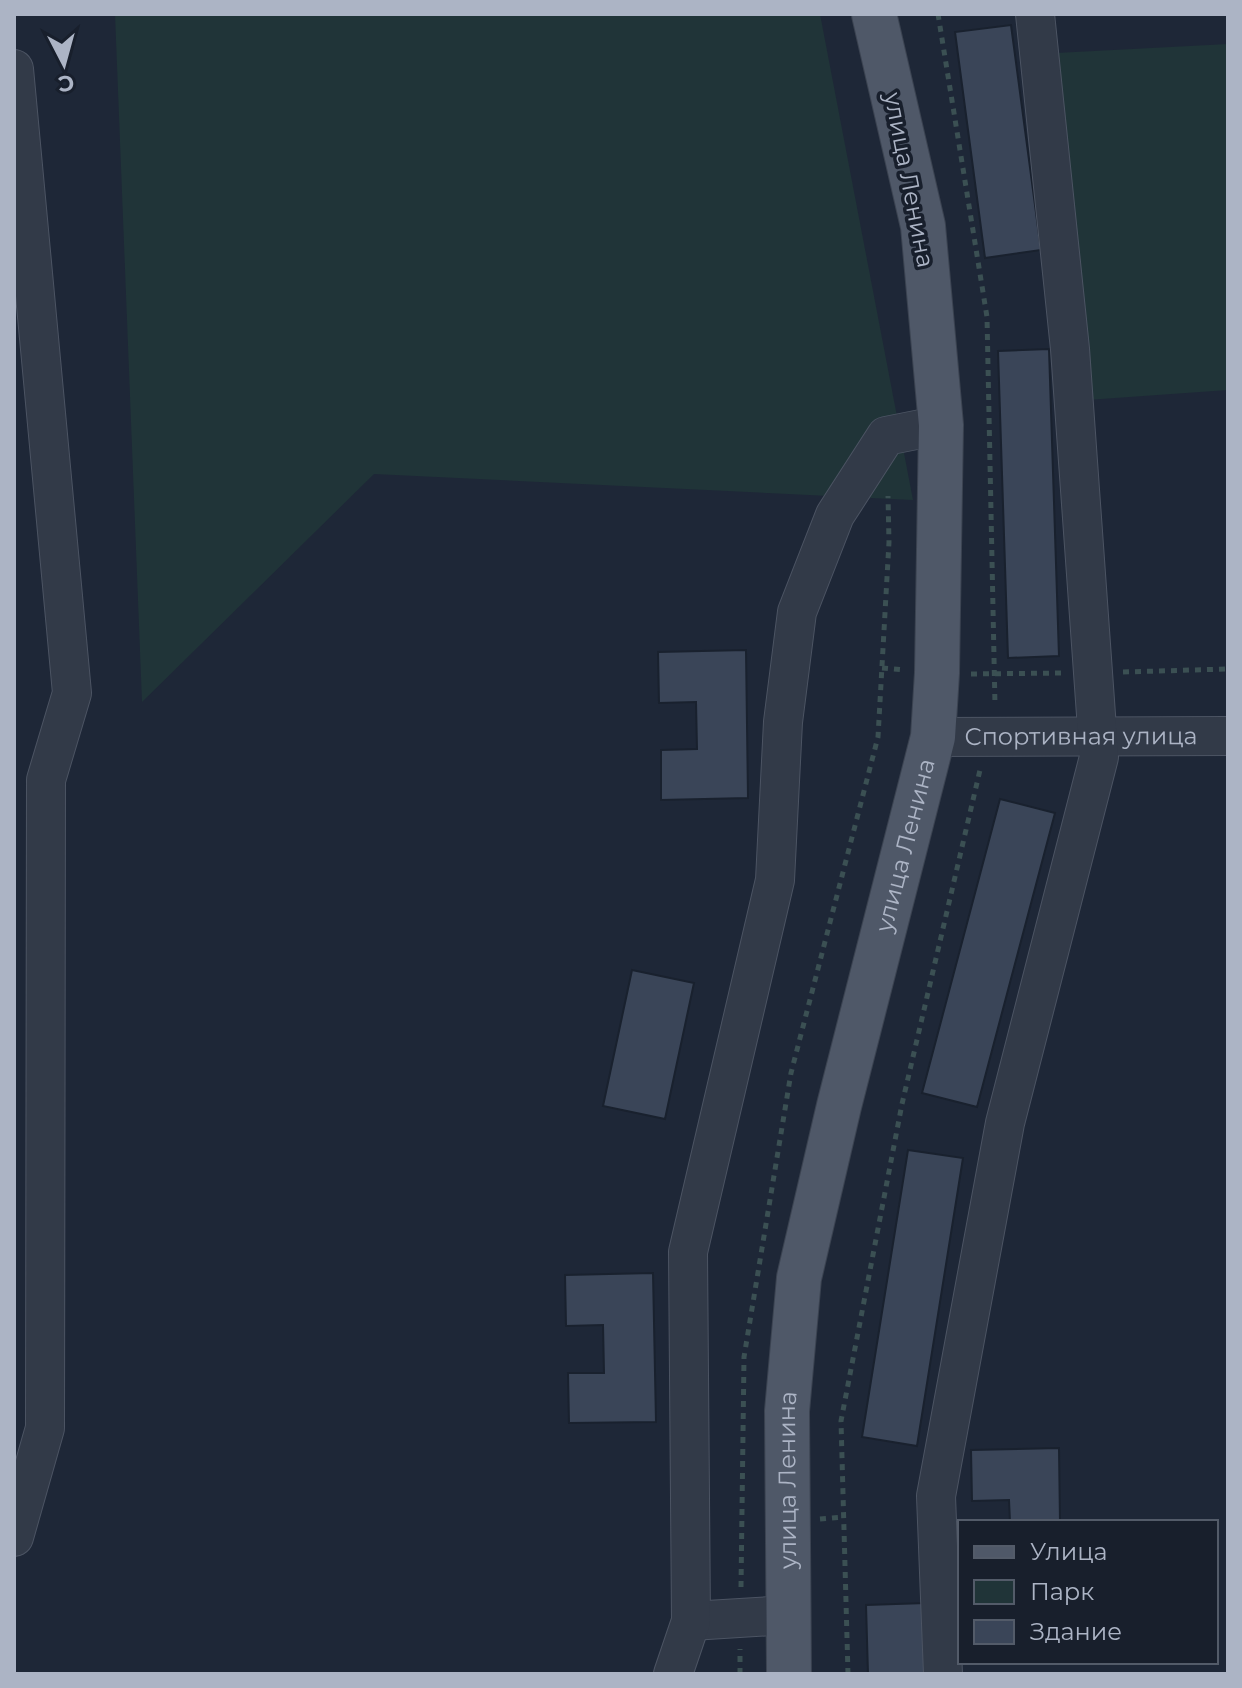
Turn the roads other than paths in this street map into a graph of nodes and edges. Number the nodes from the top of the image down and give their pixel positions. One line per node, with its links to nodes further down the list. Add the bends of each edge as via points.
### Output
1 (874, 14): 4 (main road, улица Ленина, via 923,226)
2 (1035, 14): 7 (street, via 1070,349)
3 (14, 69): 8 (street, via 72,693 46,780 45,1428)
4 (941, 425): 6 (main road, улица Ленина); 10 (street, via 886,436 835,515 797,612 783,722 775,880 688,1252)
5 (1228, 736): 7 (street, Спортивная улица)
6 (933, 737): 7 (street, Спортивная улица); 9 (main road, улица Ленина, via 799,1278 787,1411)
7 (1098, 739): 13 (street, via 1099,757 1005,1123 936,1496)
8 (14, 1537)
9 (789, 1615): 10 (street); 12 (main road, улица Ленина)
10 (691, 1621): 11 (street)
11 (673, 1674)
12 (789, 1674)
13 (943, 1674)

